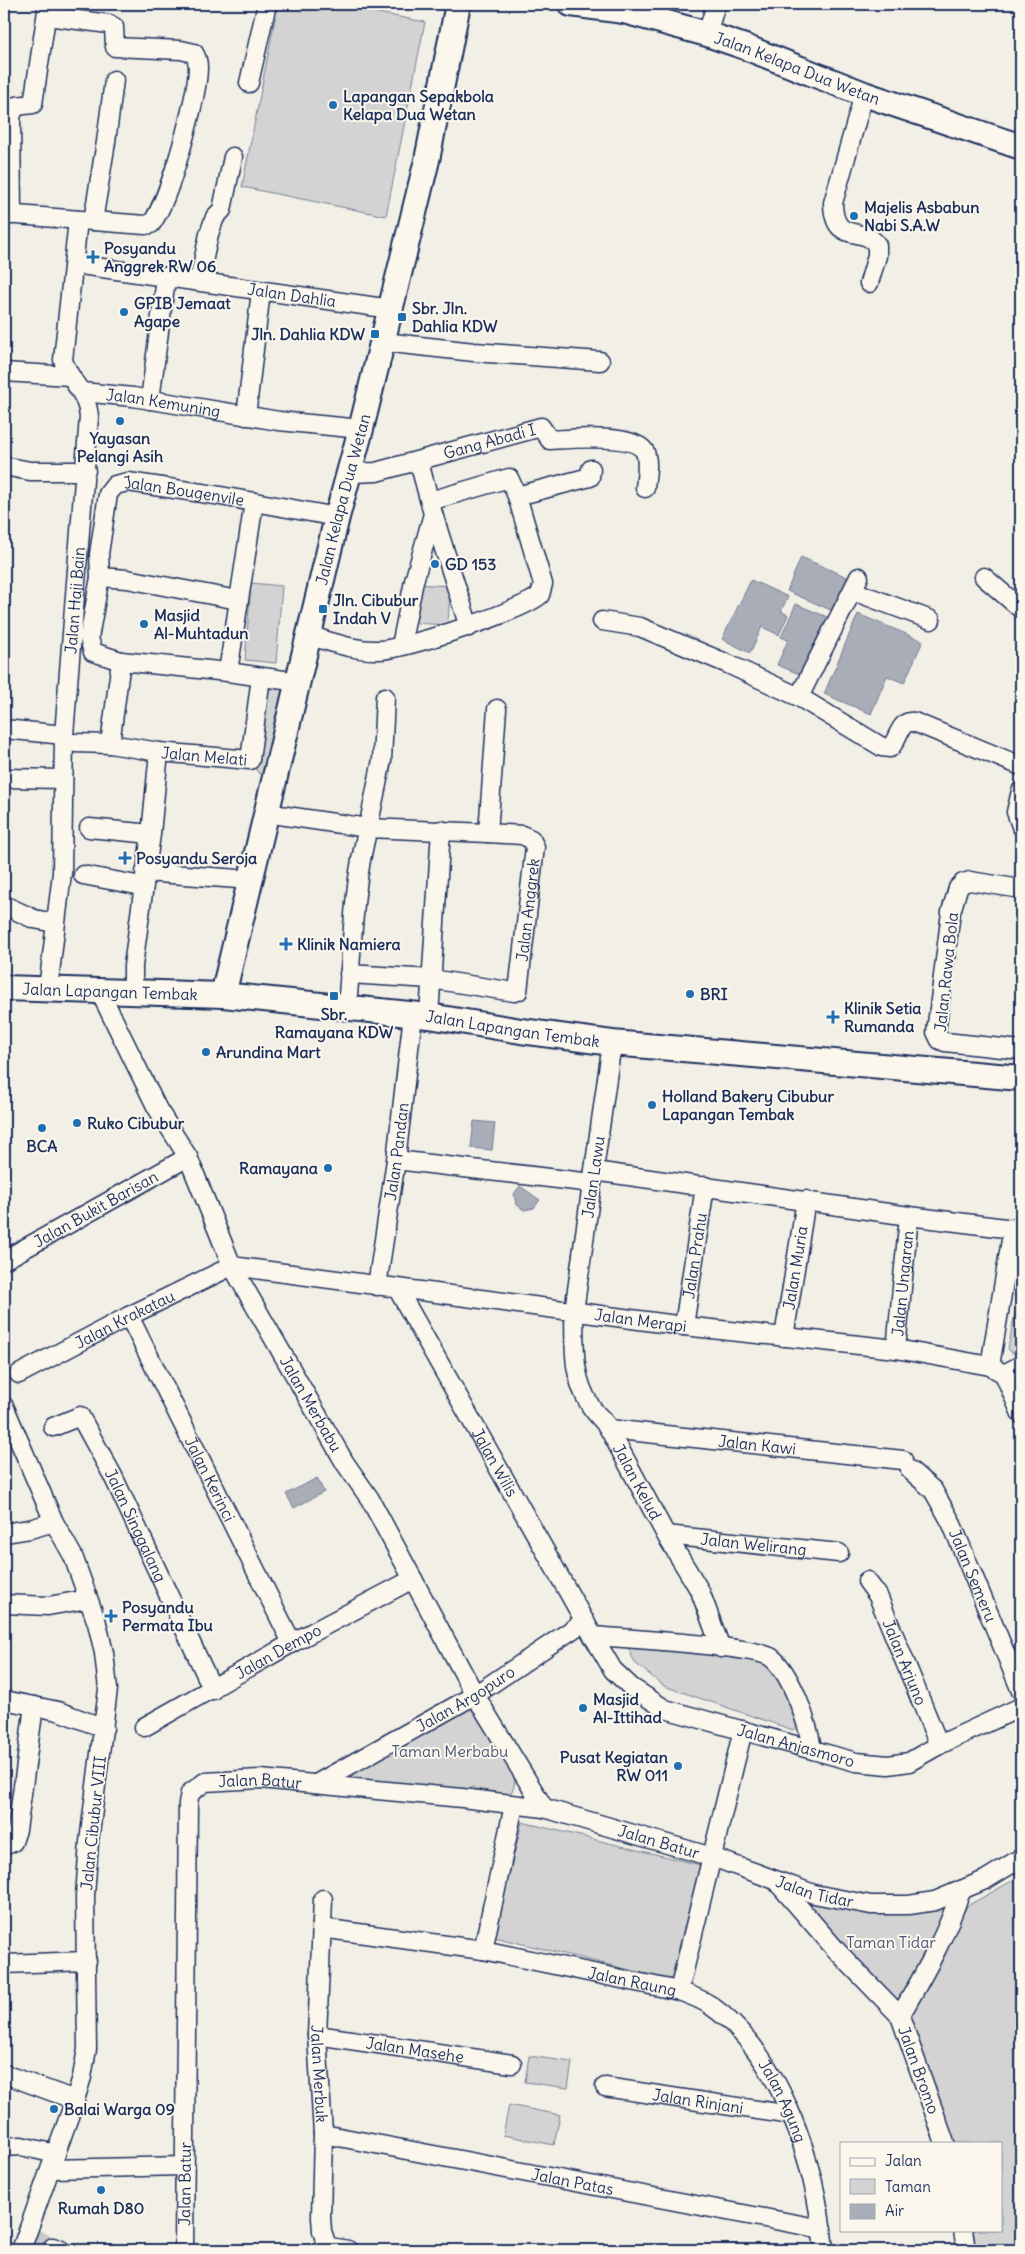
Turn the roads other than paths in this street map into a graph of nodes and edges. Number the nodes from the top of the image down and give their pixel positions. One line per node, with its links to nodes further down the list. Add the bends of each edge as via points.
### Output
1 (267, 4): 9 (street)
2 (458, 4): 21 (street, Jalan Kelapa Dua Wetan, via 427,160)
3 (571, 4): 5 (street, Jalan Kelapa Dua Wetan)
4 (716, 4): 7 (street)
5 (626, 8): 7 (street, Jalan Kelapa Dua Wetan)
6 (48, 10): 11 (street, via 33,104 16,106); 15 (street, via 109,24 114,27 115,47 181,50 194,53 198,58 195,95 184,134 167,190 151,224)
7 (706, 34): 10 (street, Jalan Kelapa Dua Wetan)
8 (114, 80): 15 (street, Jalan Haji Bain, via 106,142)
9 (249, 83)
10 (864, 94): 12 (street, Jalan Kelapa Dua Wetan); 19 (street, via 833,212 840,228 871,239 877,245)
11 (8, 116): 14 (street)
12 (1021, 147)
13 (233, 157): 18 (street, via 222,210 215,217 209,234)
14 (8, 214): 15 (street)
15 (85, 221): 16 (street, Jalan Haji Bain)
16 (74, 264): 17 (street, Jalan Dahlia); 25 (street, Jalan Haji Bain, via 62,350 62,360)
17 (166, 278): 18 (street, Jalan Dahlia); 27 (street)
18 (199, 281): 20 (street, Jalan Dahlia)
19 (869, 283)
20 (260, 292): 21 (street, Jalan Dahlia); 28 (street)
21 (391, 309): 22 (street, Jalan Kelapa Dua Wetan)
22 (383, 342): 23 (street); 29 (street, Jalan Kelapa Dua Wetan)
23 (600, 361)
24 (4, 372): 25 (street)
25 (70, 376): 26 (street, Jalan Haji Bain)
26 (82, 392): 27 (street, Jalan Kemuning); 34 (street, Jalan Haji Bain, via 87,400 89,417)
27 (150, 400): 28 (street, Jalan Kemuning)
28 (246, 416): 29 (street, Jalan Kemuning)
29 (361, 429): 32 (street, Jalan Kelapa Dua Wetan)
30 (419, 462): 32 (street, Gang Abadi I, via 376,472 354,473); 35 (street, Gang Abadi I, via 541,427 550,440 633,442 646,457); 38 (street)
31 (4, 466): 34 (street, via 30,471)
32 (349, 469): 39 (street, Jalan Kelapa Dua Wetan)
33 (591, 470): 36 (street, via 589,477)
34 (86, 471): 57 (street, Jalan Haji Bain)
35 (645, 488)
36 (517, 496): 38 (street, via 512,481 505,478); 46 (street, via 543,584 542,592 538,597)
37 (254, 502): 39 (street, Jalan Bougenvile); 40 (street, Jalan Bougenvile, via 128,482 115,485 108,494 99,554); 42 (street)
38 (431, 508): 46 (street); 48 (street)
39 (337, 517): 47 (street, Jalan Kelapa Dua Wetan)
40 (100, 577): 42 (street); 49 (street, via 89,643 98,655)
41 (984, 577): 43 (street)
42 (238, 600): 50 (street)
43 (1021, 609)
44 (931, 620): 54 (street, via 856,584)
45 (602, 621): 54 (street, via 640,627)
46 (469, 627): 48 (street)
47 (310, 636): 48 (street, via 375,651); 52 (street, Jalan Kelapa Dua Wetan)
48 (401, 646)
49 (121, 661): 50 (street); 58 (street)
50 (228, 672): 51 (street)
51 (260, 676): 52 (street); 59 (street, Jalan Melati, via 250,760)
52 (298, 682): 64 (street, Jalan Kelapa Dua Wetan)
53 (385, 697): 67 (street, via 382,760)
54 (799, 697): 60 (street, via 882,747 890,748 908,721)
55 (497, 709): 69 (street)
56 (4, 729): 57 (street, Jalan Melati)
57 (70, 739): 58 (street, Jalan Melati); 62 (street, Jalan Haji Bain)
58 (110, 744): 59 (street, Jalan Melati)
59 (159, 752): 70 (street)
60 (1021, 766)
61 (4, 778): 62 (street)
62 (63, 779): 76 (street, Jalan Haji Bain, via 62,874)
63 (1021, 791): 65 (street, via 1016,812)
64 (266, 813): 67 (street, Jalan Anggrek); 73 (street, Jalan Kelapa Dua Wetan)
65 (1021, 826)
66 (88, 828): 70 (street)
67 (368, 828): 68 (street, Jalan Anggrek); 77 (street, via 357,879)
68 (441, 830): 69 (street, Jalan Anggrek); 78 (street)
69 (488, 833): 78 (street, Jalan Anggrek, via 522,835 531,839 535,847 518,991)
70 (151, 834): 72 (street)
71 (83, 875): 72 (street)
72 (143, 879): 73 (street); 82 (street)
73 (251, 880): 83 (street, Jalan Kelapa Dua Wetan)
74 (1021, 889): 87 (street, Jalan Rawa Bola, via 970,881 958,888 936,1032 945,1042)
75 (4, 905): 76 (street, via 34,919)
76 (55, 923): 80 (street, Jalan Haji Bain)
77 (349, 974): 78 (street); 84 (street)
78 (431, 980): 85 (street, via 432,996)
79 (4, 988): 80 (street, Jalan Lapangan Tembak)
80 (48, 989): 81 (street, Jalan Lapangan Tembak)
81 (99, 990): 82 (street, Jalan Lapangan Tembak); 89 (street, Jalan Merbabu, via 157,1108)
82 (133, 991): 83 (street, Jalan Lapangan Tembak)
83 (223, 995): 84 (street, Jalan Lapangan Tembak)
84 (347, 1006): 85 (street, Jalan Lapangan Tembak)
85 (421, 1016): 86 (street, Jalan Lapangan Tembak); 90 (street, Jalan Pandan)
86 (612, 1043): 88 (street, Jalan Lapangan Tembak); 91 (street, Jalan Lawu)
87 (1021, 1050)
88 (1021, 1078)
89 (188, 1157): 96 (street, Jalan Bukit Barisan); 97 (street, Jalan Merbabu)
90 (396, 1160): 91 (street); 98 (street, Jalan Pandan)
91 (593, 1177): 92 (street); 100 (street, Jalan Lawu)
92 (705, 1186): 93 (street); 102 (street, Jalan Prahu)
93 (806, 1200): 94 (street); 103 (street, Jalan Muria)
94 (909, 1216): 95 (street); 104 (street, Jalan Ungaran)
95 (1017, 1229): 106 (street)
96 (4, 1260)
97 (232, 1266): 98 (street, Jalan Merapi); 101 (street, Jalan Krakatau); 118 (street, Jalan Merbabu, via 345,1463 370,1499)
98 (378, 1286): 99 (street, Jalan Merapi)
99 (397, 1288): 100 (street, Jalan Merapi); 122 (street, Jalan Wilis)
100 (574, 1310): 102 (street, Jalan Merapi); 111 (street, Jalan Kelud, via 573,1350 581,1390)
101 (129, 1316): 107 (street, Jalan Krakatau); 123 (street, Jalan Kerinci)
102 (684, 1326): 103 (street, Jalan Merapi)
103 (784, 1336): 104 (street, Jalan Merapi)
104 (896, 1349): 106 (street, Jalan Merapi)
105 (1021, 1365): 106 (street)
106 (997, 1370): 109 (street)
107 (19, 1374)
108 (4, 1406): 112 (street, Jalan Cibubur VIII)
109 (1021, 1414)
110 (53, 1427): 125 (street, Jalan Singgalang, via 80,1416 113,1476)
111 (609, 1429): 113 (street, Jalan Kawi); 116 (street, Jalan Kelud)
112 (10, 1439): 114 (street, Jalan Cibubur VIII)
113 (907, 1465): 126 (street, Jalan Semeru, via 933,1490 950,1522)
114 (54, 1522): 115 (street); 120 (street, Jalan Cibubur VIII, via 73,1556)
115 (4, 1533)
116 (666, 1535): 117 (street, Jalan Welirang); 124 (street, Jalan Kelud, via 700,1591)
117 (839, 1552)
118 (413, 1580): 123 (street, Jalan Dempo); 127 (street, Jalan Merbabu)
119 (867, 1581): 134 (street, Jalan Arjuno, via 878,1596)
120 (88, 1599): 121 (street, via 48,1606); 132 (street, Jalan Cibubur VIII, via 104,1653 108,1689)
121 (4, 1604)
122 (589, 1629): 124 (street); 127 (street, Jalan Argopuro); 133 (street, Jalan Anjasmoro, via 613,1670 631,1687 665,1709)
123 (292, 1644): 125 (street, Jalan Dempo)
124 (721, 1648): 135 (street, via 755,1652 771,1658 792,1687 809,1728)
125 (213, 1690): 131 (street, Jalan Dempo)
126 (1021, 1691)
127 (475, 1695): 136 (street, Jalan Argopuro); 138 (street, Jalan Merbabu)
128 (4, 1700): 129 (street)
129 (34, 1706): 132 (street); 139 (street, via 17,1830 13,1842)
130 (1021, 1708): 134 (street, Jalan Anjasmoro)
131 (144, 1727)
132 (104, 1728): 147 (street, Jalan Cibubur VIII, via 89,1842)
133 (743, 1730): 135 (street, Jalan Anjasmoro); 140 (street, Jalan Raung)
134 (939, 1744): 135 (street, Jalan Anjasmoro, via 908,1762 888,1765 851,1761)
135 (812, 1748)
136 (316, 1785): 137 (street, Jalan Batur); 161 (street, Jalan Batur, via 260,1779 213,1780 198,1785 190,1793)
137 (514, 1805): 138 (street, Jalan Batur); 146 (street)
138 (544, 1808): 140 (street, Jalan Batur)
139 (4, 1846)
140 (712, 1857): 142 (street, Jalan Batur); 149 (street, Jalan Raung)
141 (1021, 1858): 143 (street, Jalan Tidar)
142 (778, 1882): 143 (street, Jalan Tidar, via 814,1894 871,1905 935,1901); 150 (street, Jalan Tidar, via 837,1951)
143 (961, 1890): 150 (street, Jalan Bromo, via 934,1956)
144 (323, 1899): 145 (street, Jalan Merbuk)
145 (321, 1928): 146 (street, Jalan Raung); 151 (street, Jalan Merbuk)
146 (483, 1950): 149 (street, Jalan Raung)
147 (87, 1961): 148 (street); 155 (street, Jalan Cibubur VIII, via 87,2049)
148 (4, 1964)
149 (679, 1990): 156 (street, Jalan Agung, via 709,2004 739,2030 764,2062)
150 (900, 2016): 158 (street, Jalan Bromo)
151 (318, 2035): 152 (street, Jalan Masehe); 157 (street, Jalan Merbuk)
152 (512, 2064)
153 (4, 2074): 155 (street)
154 (605, 2087): 156 (street, Jalan Rinjani)
155 (75, 2100): 160 (street, Jalan Cibubur VIII)
156 (791, 2115): 162 (street, Jalan Agung, via 809,2170)
157 (323, 2134): 162 (street, Jalan Patas); 166 (street, Jalan Merbuk, via 320,2217 324,2238 330,2247)
158 (945, 2142)
159 (4, 2147): 160 (street, via 21,2146)
160 (53, 2161): 161 (street); 164 (street, Jalan Cibubur VIII)
161 (185, 2166): 165 (street, Jalan Batur)
162 (822, 2229): 167 (street, Jalan Agung)
163 (963, 2232): 168 (street)
164 (27, 2240)
165 (184, 2250)
166 (348, 2250)
167 (824, 2250)
168 (966, 2250)

